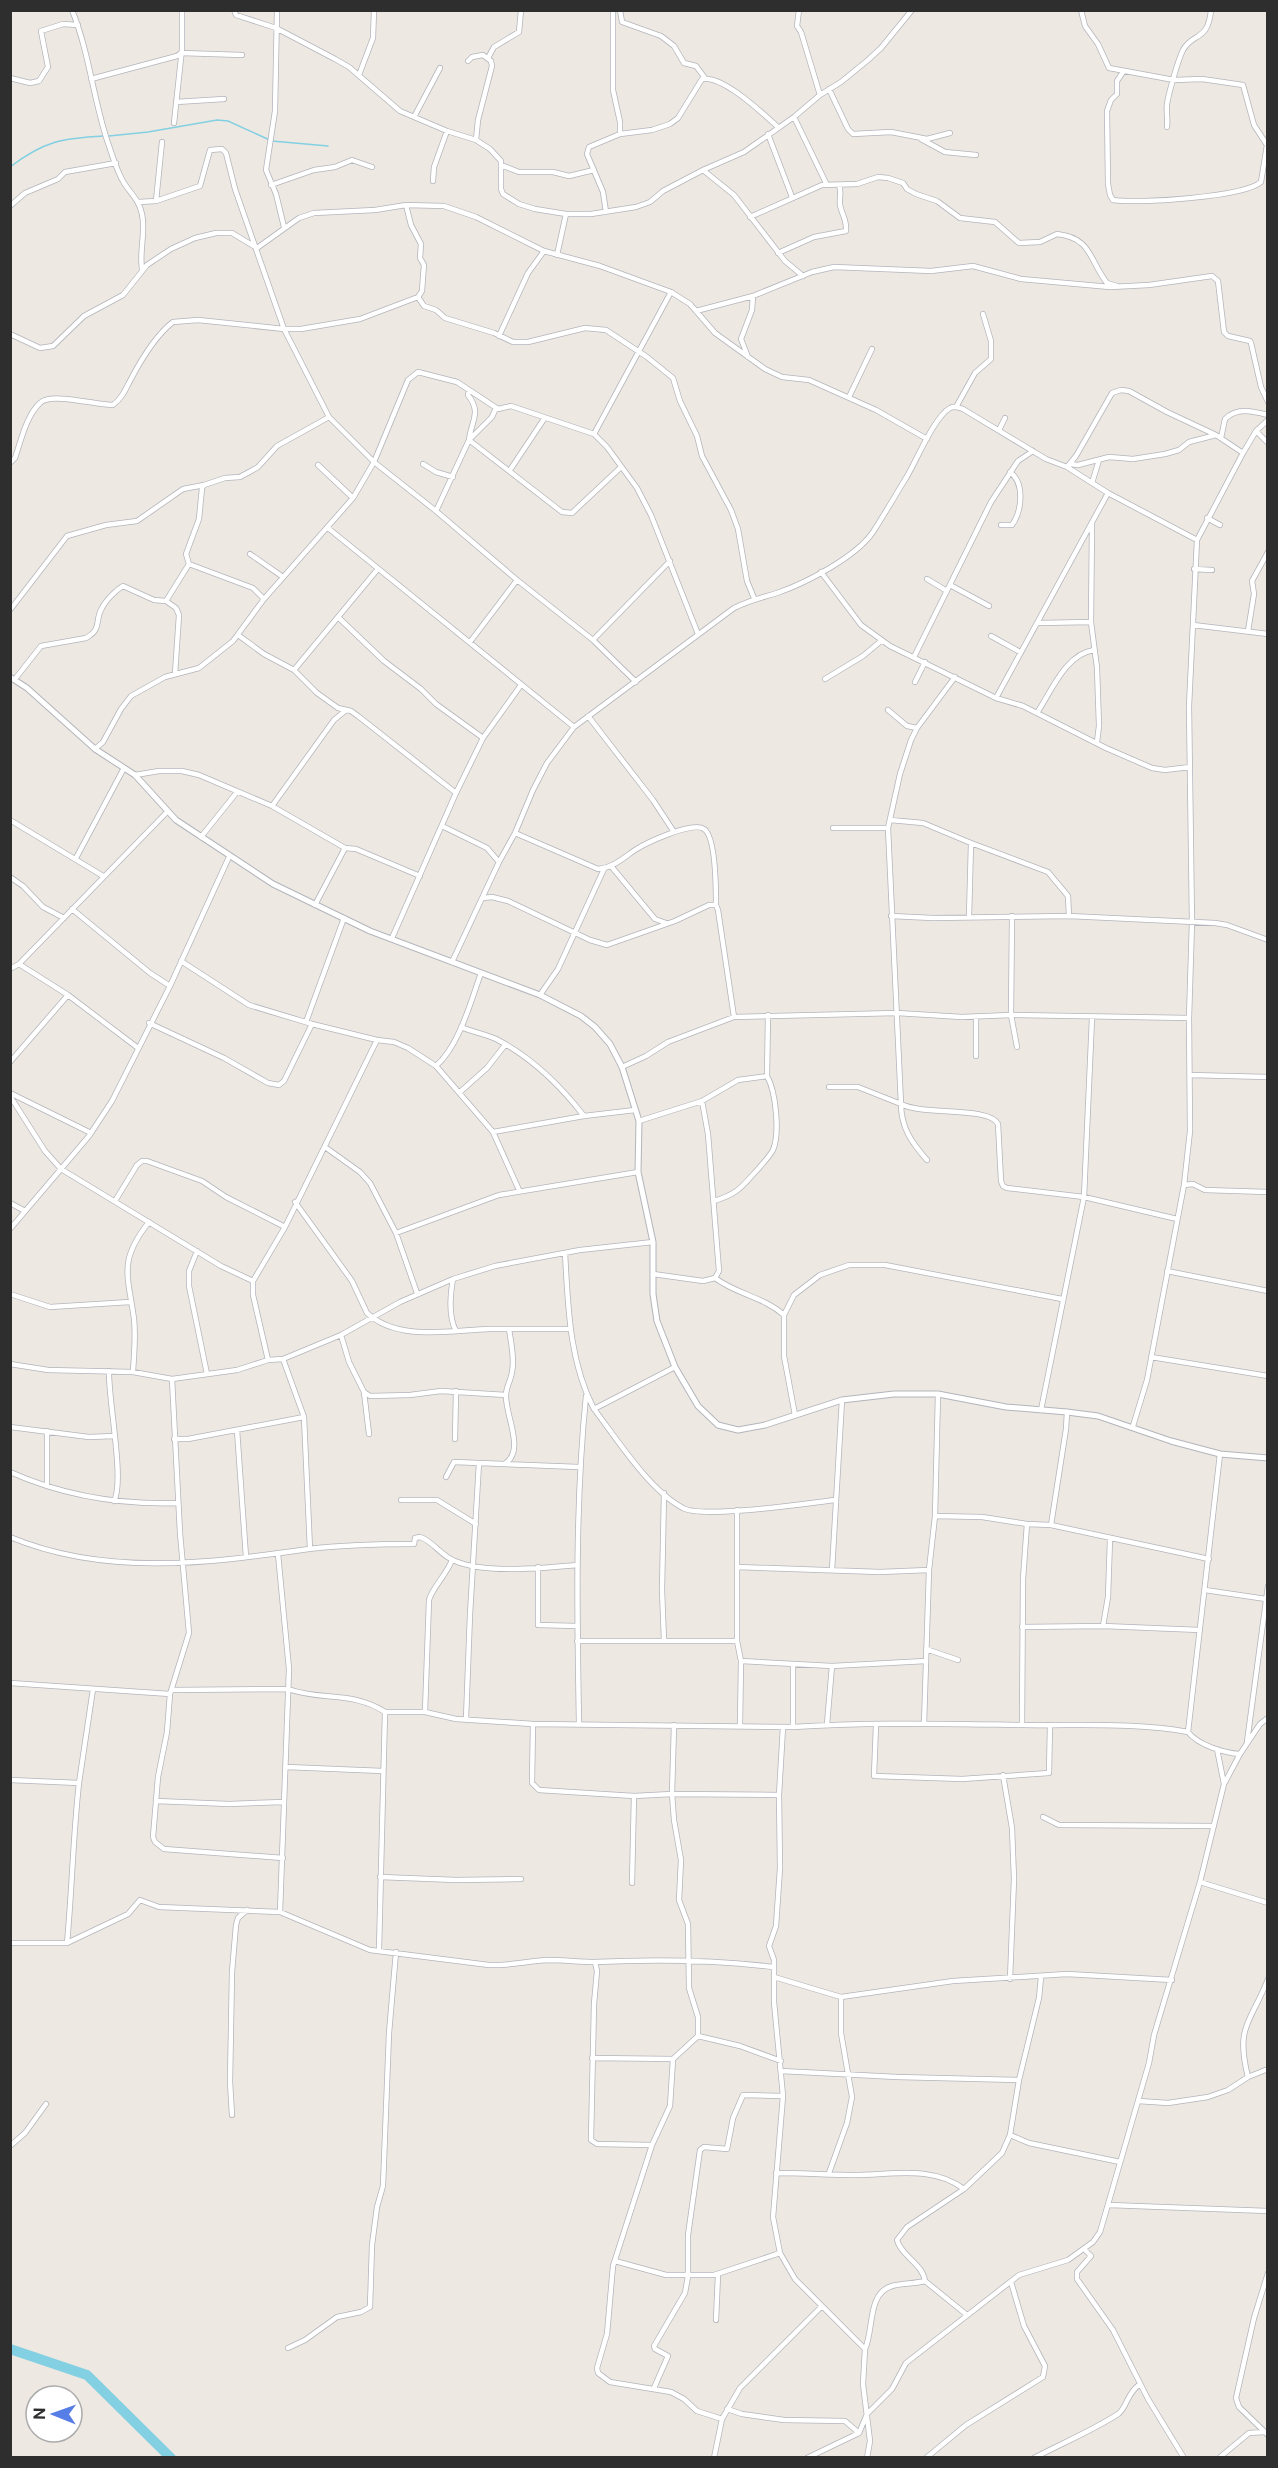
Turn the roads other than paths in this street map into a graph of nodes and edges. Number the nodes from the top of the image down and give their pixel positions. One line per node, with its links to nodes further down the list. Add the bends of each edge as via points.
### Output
1 (72, 10): 13 (street)
2 (182, 10): 15 (street)
3 (234, 10): 14 (street, via 242,18)
4 (277, 10): 14 (street)
5 (374, 10): 21 (street, via 373,38)
6 (521, 10): 17 (street, via 519,32 494,47)
7 (613, 10): 37 (street, via 613,90)
8 (620, 10): 23 (street, via 622,22 661,36 674,46 684,63 700,69)
9 (799, 10): 27 (street, via 797,26)
10 (912, 10): 26 (street, via 881,48)
11 (1081, 10): 20 (street, via 1106,66)
12 (1210, 10): 25 (street, via 1204,32 1186,45)
13 (78, 25): 22 (street, via 63,24 41,31 48,67 39,81); 24 (street)
14 (276, 27): 21 (street); 50 (street, via 276,111 266,170)
15 (181, 53): 16 (street); 24 (street); 29 (street)
16 (242, 54)
17 (488, 57): 18 (street, via 477,55); 40 (street, via 491,75)
18 (468, 61)
19 (440, 68): 30 (street)
20 (1123, 72): 25 (street); 25 (street, via 1107,111 1108,184 1113,200 1171,200 1242,190 1259,183 1267,145 1254,124 1243,85 1202,79)
21 (359, 75): 30 (street, via 392,105)
22 (10, 78)
23 (705, 78): 33 (street, via 724,84); 37 (street, via 670,124)
24 (91, 79): 43 (street)
25 (1174, 80): 34 (street, via 1167,106)
26 (829, 90): 27 (street); 39 (street, via 853,134 891,132)
27 (820, 95): 31 (street)
28 (224, 99): 29 (street)
29 (176, 102): 32 (street)
30 (414, 117): 35 (street)
31 (794, 117): 33 (street); 49 (street)
32 (174, 123)
33 (778, 127): 38 (street)
34 (1167, 127)
35 (447, 131): 40 (street); 48 (street)
36 (950, 133): 39 (street)
37 (620, 134): 46 (street, via 589,147 587,154)
38 (768, 134): 47 (street, via 744,152); 52 (street)
39 (921, 139): 42 (street, via 945,152)
40 (476, 140): 44 (street, via 498,156)
41 (162, 142): 53 (street)
42 (976, 155)
43 (116, 163): 54 (street, via 124,183); 56 (street, via 65,172)
44 (501, 165): 46 (street, via 519,172 569,176); 58 (street, via 501,189 508,199)
45 (372, 166): 50 (street, via 352,160)
46 (594, 170): 57 (street)
47 (703, 170): 57 (street, via 650,202); 59 (street, via 734,195)
48 (433, 181)
49 (826, 183): 51 (street); 52 (street)
50 (271, 185): 60 (street)
51 (839, 185): 63 (street, via 846,231 814,237); 67 (street, via 888,178 937,201 960,218 995,222 1022,244 1040,242 1057,234 1072,238 1087,247 1107,282)
52 (792, 197): 59 (street)
53 (156, 201): 54 (street); 61 (street, via 202,185 209,152 222,149)
54 (139, 202): 65 (street, via 143,224)
55 (405, 205): 60 (street, via 314,213); 62 (street, via 444,206 463,212); 70 (street, via 421,243 420,258 424,265)
56 (10, 206)
57 (606, 212): 58 (street)
58 (566, 214): 64 (street)
59 (750, 217): 63 (street)
60 (284, 227): 61 (street)
61 (257, 248): 65 (street, via 232,233 206,234 171,249); 73 (street)
62 (544, 251): 64 (street); 75 (street, via 528,273)
63 (778, 253): 66 (street)
64 (557, 255): 68 (street)
65 (142, 269): 74 (street, via 123,296 84,316 53,346 40,348)
66 (802, 276): 67 (street, via 834,267 931,271 973,266 1021,279); 69 (street)
67 (1120, 287): 81 (street, via 1216,277 1224,332 1250,341)
68 (671, 292): 71 (street); 77 (street)
69 (753, 296): 71 (street); 78 (street, via 741,339)
70 (418, 297): 73 (street, via 360,319); 75 (street, via 424,306 445,318)
71 (696, 311): 78 (street, via 715,333)
72 (983, 314): 82 (street, via 991,341 991,359 975,374)
73 (284, 329): 85 (street); 100 (street, via 198,320 173,322 158,338 123,397 112,405 54,398 40,403)
74 (10, 334)
75 (499, 336): 77 (street, via 520,343 596,327 616,335)
76 (872, 349): 80 (street)
77 (639, 354): 91 (street); 132 (street, via 676,383 702,456 732,510)
78 (748, 357): 80 (street, via 777,375 809,380)
79 (469, 390): 83 (street); 94 (street, via 476,412); 99 (street, via 427,373 412,375)
80 (849, 398): 93 (street)
81 (1268, 402)
82 (956, 407): 89 (street); 93 (street, via 943,414)
83 (496, 408): 87 (street, via 511,406); 94 (street)
84 (1268, 415): 92 (street, via 1234,412 1225,419)
85 (328, 417): 99 (street); 109 (street, via 277,446 258,467 240,477)
86 (1005, 418): 89 (street)
87 (544, 419): 91 (street); 105 (street)
88 (1268, 420): 90 (street)
89 (999, 430): 96 (street)
90 (1256, 431): 95 (street); 97 (street)
91 (594, 434): 104 (street)
92 (1219, 436): 97 (street); 98 (street, via 1189,442 1165,454); 103 (street, via 1121,390 1112,393)
93 (927, 439): 126 (street, via 872,533 846,558)
94 (469, 440): 105 (street); 107 (street)
95 (1268, 443)
96 (1033, 452): 103 (street); 106 (street, via 1018,461)
97 (1243, 453): 113 (street)
98 (1099, 460): 103 (street); 108 (street)
99 (374, 462): 111 (street); 112 (street)
100 (10, 463)
101 (423, 464): 107 (street)
102 (318, 465): 111 (street)
103 (1068, 466): 108 (street)
104 (620, 468): 105 (street, via 573,513 567,514); 121 (street, via 651,515)
105 (510, 470)
106 (1010, 472): 115 (street, via 1018,480 1019,507 1012,525); 130 (street)
107 (453, 477): 112 (street)
108 (1092, 483): 110 (street)
109 (204, 484): 122 (street, via 199,519 186,554); 136 (street, via 183,489 137,521 67,536)
110 (1108, 493): 114 (street); 118 (street)
111 (353, 498): 117 (street)
112 (436, 511): 129 (street)
113 (1207, 518): 116 (street); 118 (street)
114 (1092, 520): 138 (street); 139 (street)
115 (1001, 525)
116 (1220, 525)
117 (328, 528): 124 (street); 127 (street)
118 (1197, 540): 123 (street)
119 (1268, 552): 141 (street, via 1252,581 1254,594)
120 (250, 554): 127 (street)
121 (670, 561): 142 (street); 146 (street)
122 (189, 564): 133 (street, via 253,588); 134 (street)
123 (1194, 569): 125 (street); 140 (street)
124 (377, 570): 137 (street); 148 (street)
125 (1212, 570)
126 (821, 572): 132 (street); 147 (street, via 861,625)
127 (283, 576): 133 (street)
128 (927, 579): 131 (street)
129 (516, 580): 146 (street); 148 (street)
130 (950, 585): 131 (street); 135 (street)
131 (947, 591): 151 (street)
132 (754, 598): 142 (street)
133 (264, 599): 144 (street)
134 (166, 601): 154 (street, via 179,615); 156 (street, via 154,600 123,586 102,608 92,635 41,646)
135 (989, 606)
136 (10, 610)
137 (339, 618): 153 (street); 168 (street, via 384,661)
138 (1091, 622): 139 (street); 149 (street)
139 (1039, 623): 150 (street)
140 (1194, 625): 141 (street); 171 (street)
141 (1248, 631): 143 (street)
142 (698, 634): 158 (street)
143 (1268, 634)
144 (238, 635): 153 (street); 154 (street, via 204,665)
145 (991, 636): 150 (street)
146 (593, 640): 158 (street)
147 (881, 640): 151 (street); 157 (street)
148 (470, 642): 160 (street)
149 (1094, 650): 164 (street, via 1073,658); 169 (street)
150 (1020, 652): 161 (street)
151 (914, 657): 152 (street)
152 (925, 662): 155 (street); 159 (street)
153 (294, 670): 163 (street, via 317,693)
154 (175, 674): 170 (street, via 131,696)
155 (955, 677): 161 (street); 167 (street)
156 (13, 678): 170 (street)
157 (825, 679)
158 (636, 682): 165 (street)
159 (915, 682)
160 (521, 685): 166 (street); 168 (street)
161 (996, 698): 164 (street)
162 (888, 710): 167 (street, via 907,726)
163 (345, 711): 175 (street, via 358,716); 176 (street, via 334,720)
164 (1037, 713): 169 (street)
165 (588, 716): 166 (street); 183 (street)
166 (574, 727): 184 (street, via 547,763)
167 (917, 728): 179 (street, via 900,774)
168 (483, 738): 175 (street)
169 (1097, 742): 171 (street, via 1152,768)
170 (95, 749): 172 (street)
171 (1190, 767): 206 (street)
172 (124, 768): 173 (street); 189 (street)
173 (135, 775): 174 (street, via 182,771 199,774); 177 (street)
174 (237, 792): 176 (street); 185 (street)
175 (456, 793): 180 (street)
176 (272, 806): 187 (street)
177 (167, 812): 185 (street); 194 (street)
178 (10, 820): 189 (street)
179 (890, 820): 182 (street); 186 (street, via 923,822)
180 (442, 826): 190 (street, via 487,848); 195 (street)
181 (833, 828): 182 (street)
182 (888, 828): 200 (street)
183 (674, 832): 191 (street); 198 (street, via 698,827 708,835)
184 (515, 833): 190 (street); 192 (street, via 594,869)
185 (201, 837): 188 (street)
186 (971, 843): 202 (street, via 1048,872 1068,897); 203 (street)
187 (345, 848): 195 (street); 197 (street)
188 (229, 857): 197 (street); 211 (street)
189 (76, 858): 194 (street)
190 (499, 862): 196 (street)
191 (612, 866): 192 (street); 207 (street, via 650,913)
192 (604, 869): 208 (street)
193 (10, 876): 204 (street, via 43,907)
194 (103, 876): 199 (street)
195 (420, 876): 209 (street)
196 (483, 898): 208 (street, via 508,901); 212 (street)
197 (315, 905): 205 (street)
198 (716, 905): 207 (street); 222 (street)
199 (72, 909): 204 (street); 216 (street)
200 (891, 916): 203 (street); 219 (street)
201 (1012, 916): 202 (street); 203 (street); 220 (street)
202 (1069, 916): 206 (street)
203 (969, 917)
204 (64, 918): 213 (street)
205 (344, 918): 209 (street); 226 (street)
206 (1192, 922): 210 (street, via 1227,925); 225 (street)
207 (668, 923): 208 (street, via 607,945)
208 (574, 932): 218 (street, via 558,969)
209 (392, 938): 212 (street)
210 (1268, 940)
211 (181, 961): 216 (street); 226 (street, via 249,1005)
212 (452, 962): 215 (street)
213 (19, 964): 214 (street); 217 (street)
214 (10, 969)
215 (481, 973): 218 (street); 229 (street)
216 (170, 986): 227 (street)
217 (68, 995): 233 (street); 235 (street)
218 (540, 995): 237 (street, via 596,1027)
219 (897, 1013): 221 (street); 223 (street); 245 (street)
220 (1011, 1014): 223 (street); 224 (street); 232 (street)
221 (768, 1015): 222 (street); 239 (street)
222 (734, 1017): 237 (street, via 668,1042)
223 (976, 1017): 234 (street)
224 (1092, 1018): 225 (street); 258 (street)
225 (1189, 1018): 238 (street)
226 (306, 1022): 228 (street)
227 (149, 1023): 228 (street, via 279,1085); 233 (street)
228 (312, 1024): 230 (street)
229 (461, 1027): 231 (street); 236 (street)
230 (377, 1040): 236 (street, via 408,1048); 251 (street)
231 (505, 1045): 242 (street); 247 (street, via 550,1078)
232 (1017, 1047)
233 (138, 1048): 250 (street, via 112,1101)
234 (976, 1056)
235 (10, 1062)
236 (436, 1066): 242 (street)
237 (622, 1067): 246 (street)
238 (1190, 1075): 240 (street); 255 (street, via 1190,1131)
239 (767, 1076): 244 (street, via 738,1080); 260 (street, via 774,1096 774,1147 746,1184)
240 (1268, 1077)
241 (829, 1087): 245 (street, via 858,1087)
242 (460, 1092): 249 (street)
243 (10, 1094): 250 (street); 253 (street, via 45,1151)
244 (702, 1101): 248 (street); 260 (street)
245 (901, 1104): 252 (street, via 906,1133); 258 (street, via 928,1112 988,1115 998,1124 1003,1186)
246 (635, 1110): 247 (street); 248 (street)
247 (584, 1116): 249 (street)
248 (639, 1121): 254 (street)
249 (493, 1132): 256 (street)
250 (90, 1133): 253 (street)
251 (325, 1147): 261 (street); 268 (street, via 370,1182)
252 (927, 1160)
253 (61, 1169): 259 (street); 263 (street)
254 (638, 1172): 256 (street); 269 (street)
255 (1184, 1185): 257 (street, via 1193,1184 1205,1190); 264 (street)
256 (519, 1190): 268 (street)
257 (1268, 1192)
258 (1084, 1197): 264 (street); 280 (street)
259 (115, 1201): 265 (street); 266 (street, via 137,1165 147,1161 202,1181)
260 (714, 1201): 274 (street, via 719,1265)
261 (295, 1202): 266 (street); 283 (street, via 343,1267)
262 (10, 1203): 263 (street)
263 (25, 1211): 267 (street)
264 (1177, 1219): 272 (street)
265 (149, 1222): 270 (street); 281 (street, via 127,1260)
266 (285, 1227): 276 (street)
267 (10, 1229)
268 (396, 1233): 278 (street)
269 (653, 1242): 271 (street); 273 (street)
270 (197, 1251): 276 (street); 295 (street, via 189,1271 189,1286)
271 (565, 1253): 275 (street, via 495,1266); 285 (street)
272 (1167, 1271): 277 (street); 288 (street)
273 (653, 1274): 274 (street, via 703,1281); 292 (street, via 657,1321)
274 (715, 1278): 282 (street)
275 (453, 1279): 278 (street); 286 (street, via 451,1314)
276 (253, 1281): 290 (street)
277 (1268, 1292)
278 (417, 1293): 283 (street)
279 (10, 1294): 281 (street, via 50,1307)
280 (1062, 1299): 282 (street, via 885,1265 849,1265 809,1283 795,1295); 305 (street)
281 (130, 1302): 294 (street, via 135,1338)
282 (783, 1315): 307 (street, via 784,1356)
283 (372, 1318): 286 (street, via 399,1329); 287 (street)
284 (510, 1329): 285 (street); 286 (street); 302 (street, via 513,1372)
285 (569, 1329): 300 (street)
286 (456, 1331)
287 (341, 1335): 289 (street); 299 (street)
288 (1151, 1357): 296 (street); 309 (street)
289 (283, 1359): 290 (street); 308 (street)
290 (268, 1360): 295 (street)
291 (10, 1364): 293 (street, via 48,1370)
292 (675, 1367): 304 (street); 307 (street, via 698,1406 718,1425 738,1430)
293 (109, 1371): 294 (street); 314 (street)
294 (133, 1372): 297 (street)
295 (207, 1374): 297 (street)
296 (1268, 1376)
297 (172, 1378): 315 (street)
298 (456, 1391): 299 (street, via 380,1397); 302 (street); 316 (street)
299 (364, 1392): 313 (street)
300 (586, 1393): 304 (street); 321 (street)
301 (938, 1394): 303 (street); 305 (street); 331 (street)
302 (506, 1395): 320 (street, via 514,1448)
303 (842, 1400): 307 (street); 327 (street)
304 (594, 1409): 325 (street, via 648,1479)
305 (1041, 1410): 306 (street)
306 (1067, 1412): 309 (street); 334 (street)
307 (795, 1415)
308 (304, 1417): 311 (street); 337 (street)
309 (1133, 1426): 317 (street)
310 (10, 1427): 312 (street)
311 (237, 1430): 315 (street); 339 (street)
312 (47, 1431): 314 (street); 324 (street)
313 (369, 1434)
314 (114, 1436): 328 (street)
315 (174, 1439): 329 (street)
316 (455, 1439)
317 (1220, 1454): 318 (street); 340 (street)
318 (1268, 1458)
319 (480, 1463): 320 (street); 323 (street, via 454,1462); 332 (street)
320 (506, 1463): 321 (street)
321 (579, 1467): 343 (street)
322 (10, 1472): 324 (street)
323 (446, 1477)
324 (47, 1485): 328 (street)
325 (664, 1493): 330 (street, via 684,1509); 357 (street)
326 (401, 1500): 332 (street, via 437,1500)
327 (835, 1500): 330 (street); 347 (street)
328 (114, 1501): 329 (street)
329 (178, 1503): 342 (street)
330 (737, 1510): 345 (street)
331 (935, 1515): 333 (street); 348 (street)
332 (476, 1524): 346 (street)
333 (1027, 1524): 334 (street); 354 (street)
334 (1051, 1525): 336 (street)
335 (10, 1537): 342 (street, via 45,1550 107,1562)
336 (1110, 1539): 340 (street); 353 (street)
337 (310, 1549): 338 (street); 341 (street, via 414,1544 415,1538 420,1537)
338 (278, 1554): 339 (street); 367 (street)
339 (246, 1557): 342 (street)
340 (1209, 1559): 350 (street)
341 (453, 1560): 346 (street); 370 (street, via 430,1594)
342 (183, 1562): 368 (street, via 189,1633)
343 (577, 1565): 344 (street); 352 (street)
344 (538, 1567): 346 (street); 352 (street, via 538,1625)
345 (737, 1567): 347 (street); 358 (street)
346 (473, 1568): 372 (street)
347 (832, 1570): 348 (street)
348 (929, 1570): 359 (street)
349 (1268, 1586): 351 (street)
350 (1205, 1590): 351 (street); 355 (street)
351 (1266, 1599): 385 (street)
352 (577, 1626): 356 (street)
353 (1103, 1626): 354 (street); 355 (street)
354 (1022, 1627): 380 (street)
355 (1200, 1630): 384 (street)
356 (577, 1641): 357 (street); 373 (street)
357 (664, 1641): 358 (street)
358 (737, 1641): 361 (street)
359 (926, 1650): 360 (street); 362 (street)
360 (958, 1660)
361 (741, 1661): 363 (street); 378 (street)
362 (926, 1661): 364 (street); 376 (street)
363 (793, 1664): 364 (street); 383 (street)
364 (832, 1666): 375 (street)
365 (10, 1683): 366 (street)
366 (93, 1689): 368 (street); 392 (street)
367 (288, 1689): 368 (street); 369 (street, via 365,1701); 388 (street)
368 (171, 1692): 397 (street)
369 (385, 1712): 370 (street); 389 (street)
370 (425, 1712): 372 (street)
371 (1268, 1718): 385 (street)
372 (466, 1719): 374 (street)
373 (579, 1723): 374 (street); 377 (street)
374 (533, 1724): 396 (street, via 532,1783 536,1788)
375 (827, 1724): 379 (street); 383 (street)
376 (924, 1724): 379 (street); 380 (street)
377 (674, 1725): 378 (street); 394 (street)
378 (740, 1725): 382 (street)
379 (876, 1725): 390 (street, via 875,1776 962,1779)
380 (1022, 1725): 381 (street)
381 (1050, 1725): 384 (street, via 1154,1727); 390 (street, via 1049,1773)
382 (783, 1727): 383 (street); 395 (street)
383 (793, 1727)
384 (1188, 1732): 386 (street)
385 (1246, 1745): 387 (street)
386 (1217, 1749): 387 (street); 393 (street)
387 (1240, 1754): 393 (street)
388 (286, 1767): 389 (street); 398 (street)
389 (383, 1771): 402 (street)
390 (1004, 1775): 418 (street, via 1014,1869)
391 (10, 1780): 392 (street)
392 (79, 1783): 410 (street)
393 (1224, 1784): 400 (street)
394 (672, 1794): 395 (street); 396 (street); 413 (street, via 681,1860 679,1900 688,1920)
395 (779, 1795): 415 (street, via 780,1868 776,1926 769,1946)
396 (634, 1796): 405 (street)
397 (156, 1801): 398 (street); 401 (street, via 153,1837 164,1849)
398 (284, 1802): 401 (street)
399 (1043, 1817): 400 (street, via 1059,1825)
400 (1214, 1826): 404 (street)
401 (283, 1858): 408 (street)
402 (380, 1877): 403 (street); 411 (street)
403 (521, 1879)
404 (1200, 1882): 406 (street); 420 (street)
405 (632, 1883)
406 (1268, 1903)
407 (247, 1910): 408 (street); 410 (street, via 159,1907 140,1900 128,1914); 436 (street, via 236,1924 232,1972)
408 (280, 1912): 411 (street, via 370,1950)
409 (10, 1943): 410 (street)
410 (67, 1943)
411 (379, 1950): 412 (street)
412 (396, 1952): 414 (street, via 503,1966 549,1960); 458 (street, via 383,2186 372,2245 370,2307 338,2317)
413 (688, 1960): 414 (street); 415 (street); 424 (street)
414 (595, 1962): 425 (street)
415 (774, 1967): 416 (street)
416 (774, 1977): 422 (street); 427 (street)
417 (1041, 1977): 418 (street); 420 (street, via 1067,1974); 432 (street)
418 (1010, 1979): 422 (street, via 953,1982)
419 (1268, 1979): 421 (street)
420 (1172, 1980): 434 (street)
421 (1262, 1994): 423 (street); 431 (street, via 1242,2040)
422 (841, 1997): 430 (street, via 841,2033)
423 (1268, 1997)
424 (698, 2036): 426 (street); 427 (street)
425 (592, 2058): 426 (street); 438 (street, via 591,2140 597,2144)
426 (673, 2059): 438 (street, via 670,2106)
427 (781, 2061): 429 (street)
428 (1268, 2069): 431 (street)
429 (781, 2071): 430 (street); 433 (street)
430 (848, 2073): 432 (street); 442 (street, via 852,2093 847,2123)
431 (1248, 2077): 434 (street, via 1228,2091 1208,2097 1168,2103)
432 (1019, 2080): 437 (street)
433 (783, 2096): 441 (street); 451 (street, via 743,2096 727,2149 700,2150 688,2235)
434 (1138, 2102): 440 (street)
435 (46, 2104): 439 (street, via 29,2129)
436 (232, 2115)
437 (1010, 2135): 440 (street, via 1029,2143); 443 (street, via 999,2156)
438 (652, 2145): 448 (street)
439 (10, 2146)
440 (1120, 2162): 444 (street)
441 (776, 2173): 442 (street); 447 (street, via 773,2217)
442 (829, 2173): 443 (street, via 923,2174 954,2182)
443 (964, 2189): 452 (street, via 903,2230 897,2240 924,2274)
444 (1108, 2205): 445 (street); 446 (street, via 1100,2232)
445 (1268, 2211)
446 (1085, 2250): 453 (street, via 1068,2260 1019,2275); 460 (street, via 1091,2256 1077,2272 1077,2279 1113,2330)
447 (780, 2253): 450 (street); 455 (street, via 795,2279)
448 (615, 2261): 451 (street, via 666,2275); 461 (street, via 607,2334 598,2373 610,2382)
449 (1268, 2273): 454 (street)
450 (718, 2275): 451 (street); 457 (street)
451 (688, 2276): 461 (street, via 682,2299 654,2346 668,2357)
452 (925, 2281): 456 (street); 459 (street, via 894,2285 882,2291 876,2299)
453 (1011, 2282): 456 (street); 470 (street, via 1024,2326 1046,2366 1043,2377 966,2425)
454 (1266, 2289): 466 (street, via 1254,2318 1236,2398 1239,2407)
455 (822, 2306): 459 (street); 462 (street, via 740,2388)
456 (967, 2315): 463 (street, via 906,2363 892,2389)
457 (717, 2320)
458 (288, 2348)
459 (865, 2349): 463 (street, via 863,2384)
460 (1140, 2384): 471 (street, via 1129,2393 1119,2413); 472 (street)
461 (654, 2388): 464 (street, via 671,2392 697,2410)
462 (727, 2409): 464 (street); 465 (street, via 784,2420 845,2421)
463 (867, 2414): 465 (street); 469 (street)
464 (722, 2419): 467 (street)
465 (860, 2433): 468 (street)
466 (1266, 2433): 473 (street, via 1249,2433)
467 (714, 2457)
468 (807, 2457)
469 (867, 2457)
470 (926, 2457)
471 (1034, 2457)
472 (1184, 2457)
473 (1219, 2457)

